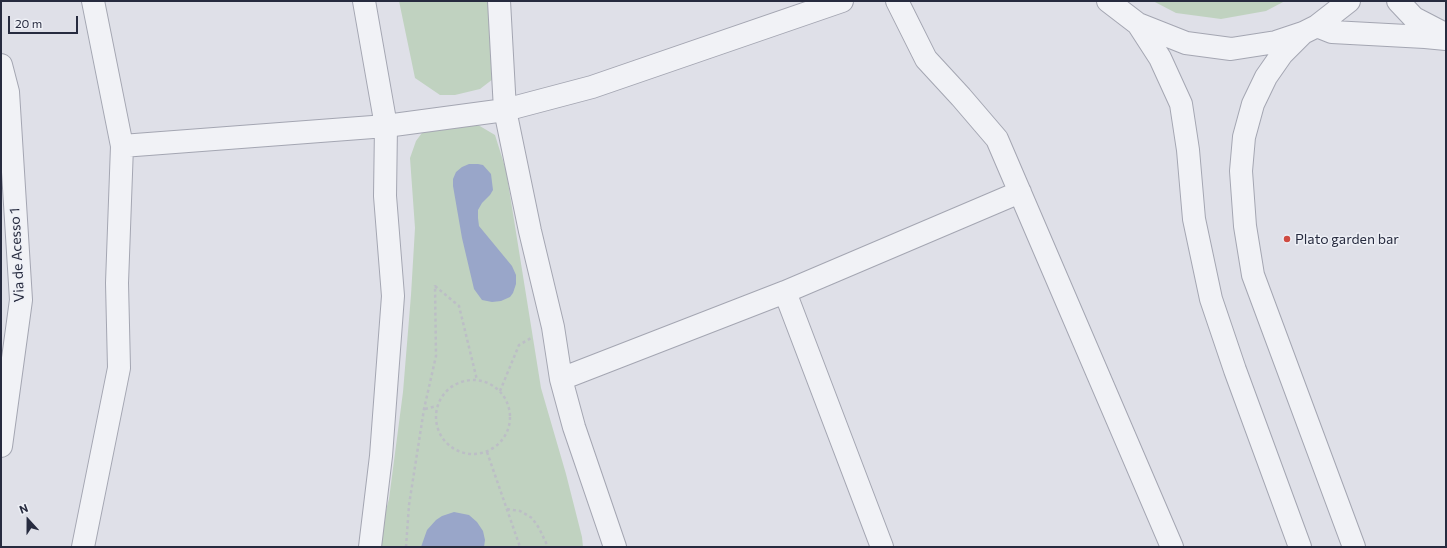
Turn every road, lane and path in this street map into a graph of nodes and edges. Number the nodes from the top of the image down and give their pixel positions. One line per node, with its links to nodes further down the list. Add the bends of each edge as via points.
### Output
1 (93, 1): 16 (street)
2 (364, 1): 15 (street)
3 (499, 1): 14 (street)
4 (842, 1): 14 (street, via 592,87)
5 (897, 1): 17 (street, via 926,58 997,139)
6 (1108, 1): 9 (street)
7 (1349, 1): 10 (street)
8 (1398, 1): 11 (street, via 1414,18)
9 (1138, 24): 10 (street, via 1186,43 1231,49 1276,42); 36 (street, via 1160,58 1181,104 1194,219 1211,299)
10 (1310, 29): 12 (street); 37 (street, via 1282,54 1266,77 1253,104 1244,137 1241,171 1245,226 1253,275)
11 (1446, 35)
12 (1446, 39)
13 (1, 65): 25 (street, Via de Acesso 1, via 8,92 21,300)
14 (506, 110): 15 (street); 19 (street, via 530,231)
15 (386, 126): 16 (street); 29 (street, via 385,196 393,296 381,456)
16 (122, 146): 28 (street, via 117,283 119,368)
17 (1020, 192): 18 (street); 35 (street)
18 (785, 292): 20 (street); 34 (street)
19 (553, 327): 20 (street); 22 (path, via 519,345)
20 (561, 379): 33 (street, via 574,427)
21 (477, 380): 22 (path, via 490,383); 23 (path, via 464,380 452,386 443,394); 24 (path, via 459,306 435,285 436,356)
22 (500, 391): 26 (path, via 511,412 510,425 506,436)
23 (437, 406): 24 (path); 26 (path, via 435,418 443,440 463,453)
24 (424, 410): 30 (path, via 409,505)
25 (1, 446)
26 (488, 452): 27 (path)
27 (506, 509): 31 (path); 32 (path, via 520,511 532,518)
28 (82, 547)
29 (370, 547)
30 (406, 547)
31 (520, 547)
32 (548, 547)
33 (615, 547)
34 (882, 547)
35 (1172, 547)
36 (1300, 547)
37 (1354, 547)

